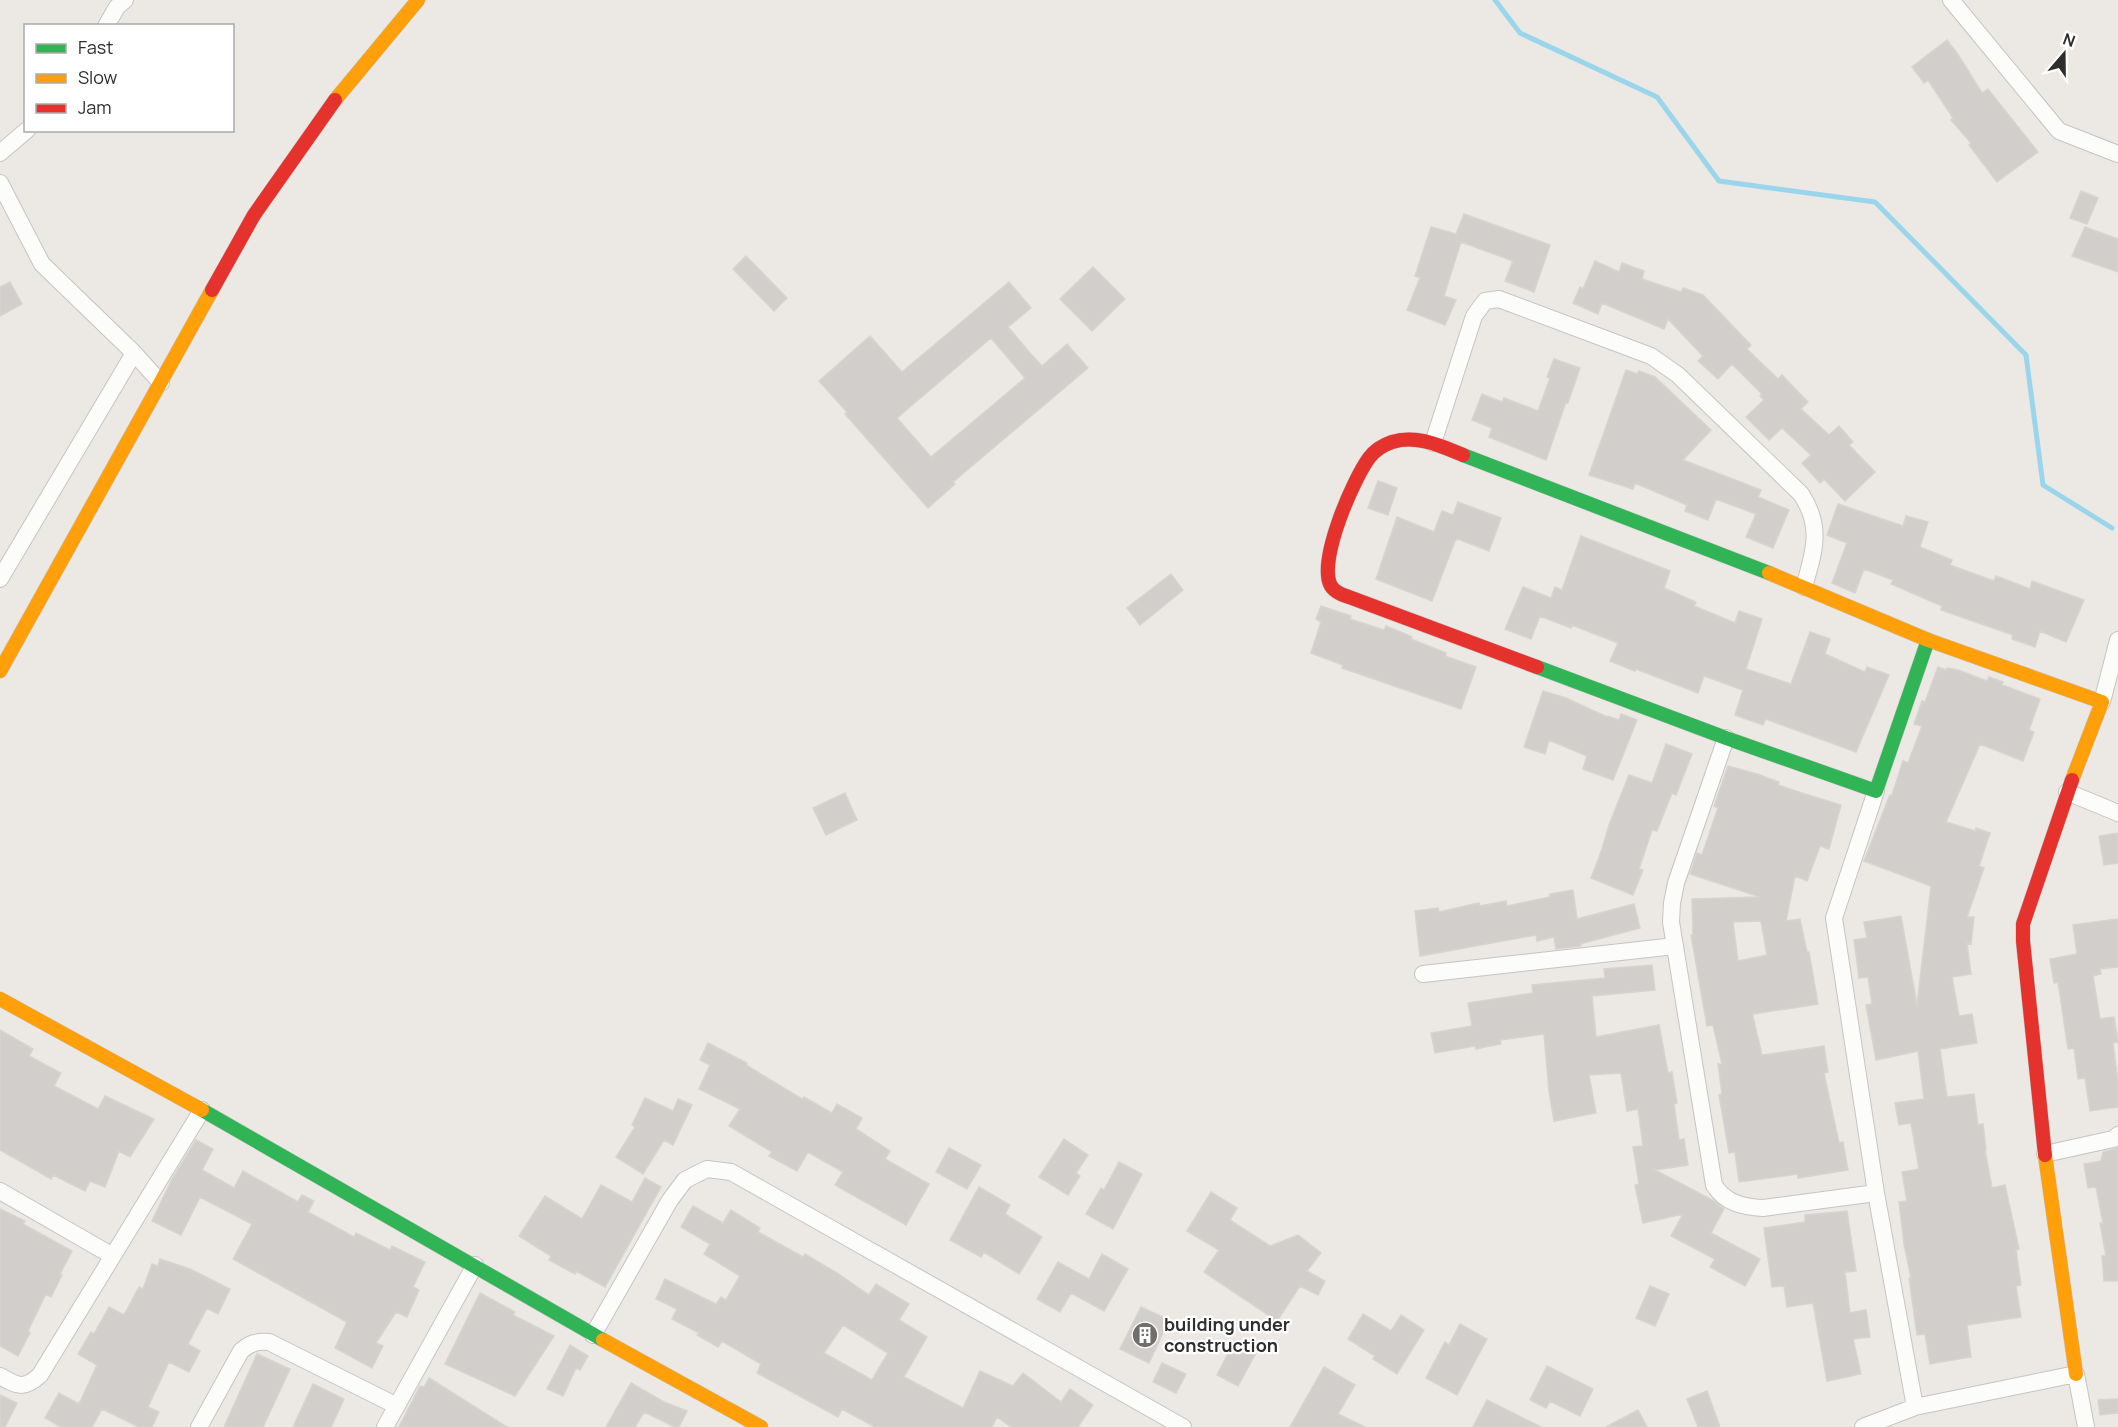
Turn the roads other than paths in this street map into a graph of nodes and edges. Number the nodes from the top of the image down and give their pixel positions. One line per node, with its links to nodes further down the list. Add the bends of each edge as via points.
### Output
1 (418, 0): 10 (street, via 339,94 254,215)
2 (1951, 0): 7 (street, via 2059,131)
3 (118, 2): 4 (street)
4 (107, 24)
5 (25, 132): 6 (street)
6 (0, 153)
7 (2118, 154)
8 (0, 183): 9 (street, via 42,264)
9 (134, 353): 10 (street); 12 (street)
10 (160, 383): 16 (street)
11 (1433, 443): 13 (street); 13 (street, via 1474,316 1485,301 1499,299 1651,356 1678,375 1801,494 1815,523 1814,552); 18 (street, via 1404,438 1378,448 1358,473 1344,506 1328,565 1330,584 1362,602)
12 (0, 579)
13 (1804, 587): 14 (street)
14 (1928, 640): 17 (street); 19 (street)
15 (2118, 640): 17 (street)
16 (0, 671)
17 (2102, 702): 20 (street)
18 (1726, 738): 19 (street); 22 (street, via 1676,883 1671,922)
19 (1876, 791): 29 (street, via 1834,918)
20 (2067, 792): 21 (street); 27 (street, via 2023,924)
21 (2118, 813)
22 (1675, 946): 23 (street); 29 (street, via 1714,1185 1721,1196 1743,1206 1763,1208)
23 (1423, 974)
24 (0, 999): 25 (street)
25 (202, 1110): 30 (street); 31 (street)
26 (2118, 1135): 27 (street)
27 (2045, 1154): 33 (street)
28 (0, 1191): 30 (street)
29 (1876, 1193): 36 (street)
30 (111, 1255): 34 (street, via 40,1375 30,1384 16,1385)
31 (475, 1265): 32 (street); 35 (street)
32 (593, 1335): 37 (street); 40 (street, via 670,1200 686,1180 707,1169 731,1172)
33 (2076, 1374): 36 (street); 42 (street)
34 (0, 1376)
35 (397, 1407): 38 (street, via 261,1341 241,1351); 39 (street)
36 (1915, 1407): 41 (street)
37 (755, 1425)
38 (199, 1427)
39 (385, 1427)
40 (1183, 1427)
41 (1863, 1427)
42 (2086, 1427)

